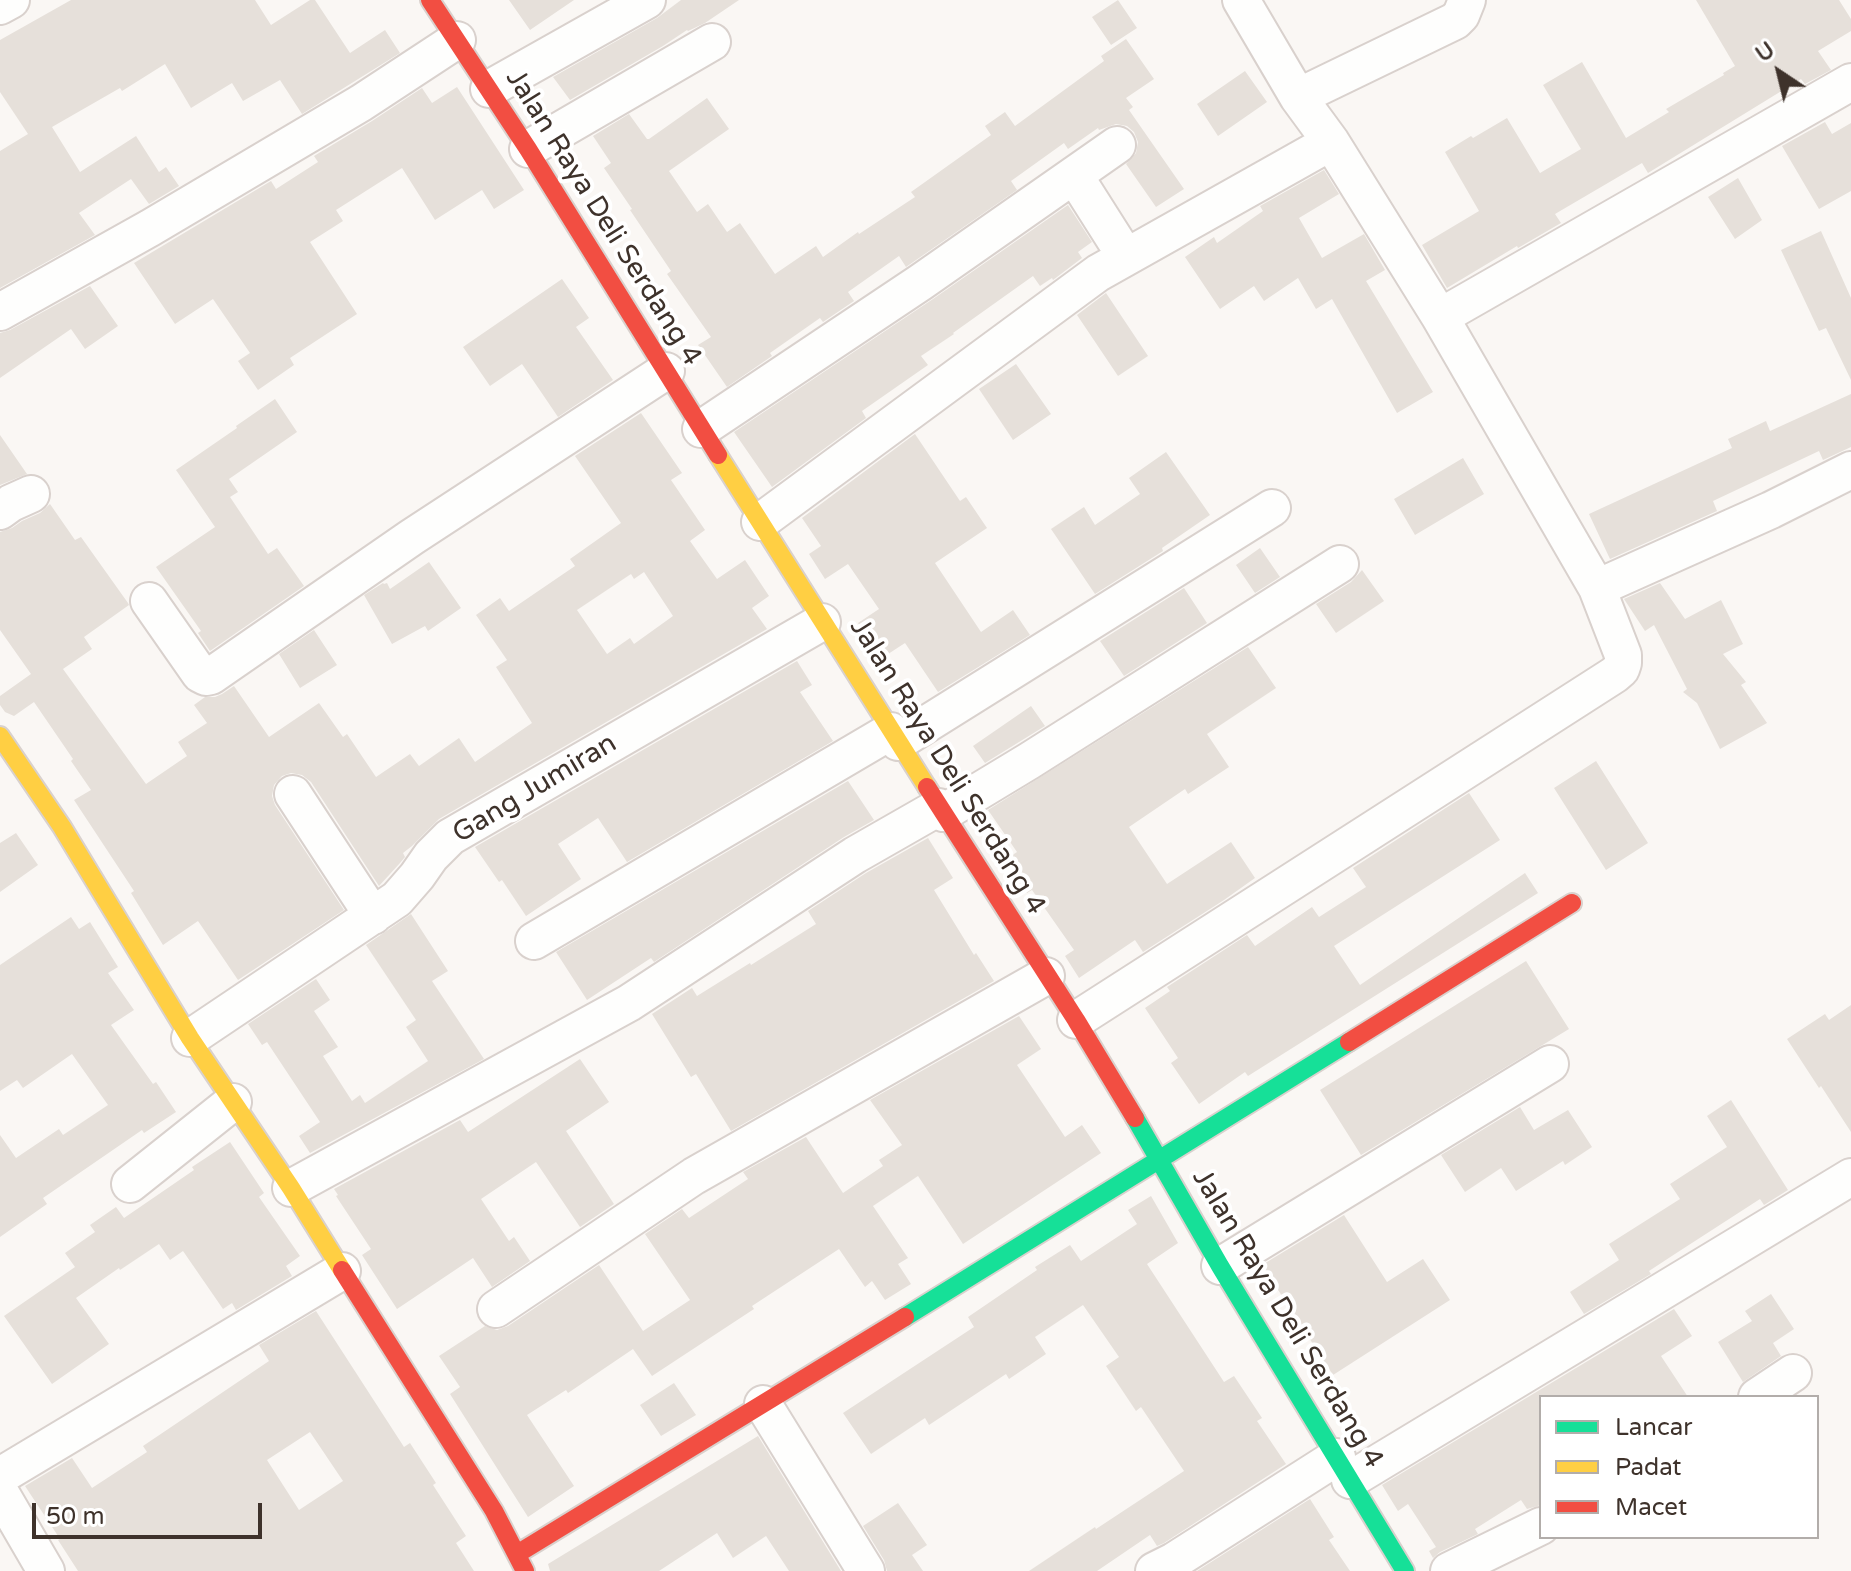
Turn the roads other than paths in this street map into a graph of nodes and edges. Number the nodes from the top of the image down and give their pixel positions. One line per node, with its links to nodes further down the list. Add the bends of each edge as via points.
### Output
1 (11, 0): 6 (street)
2 (430, 0): 7 (street, Jalan Raya Deli Serdang 4)
3 (647, 0): 10 (street)
4 (1241, 0): 11 (street)
5 (1467, 0): 11 (street, via 1455,21)
6 (0, 6)
7 (457, 40): 10 (street, Jalan Raya Deli Serdang 4); 17 (street, via 361,103)
8 (712, 42): 14 (street)
9 (1851, 82): 18 (street)
10 (489, 89): 14 (street, Jalan Raya Deli Serdang 4)
11 (1298, 97): 12 (street)
12 (1331, 142): 16 (street); 18 (street)
13 (1117, 145): 15 (street)
14 (528, 149): 19 (street, Jalan Raya Deli Serdang 4)
15 (1074, 175): 16 (street); 20 (street)
16 (1126, 257): 23 (street)
17 (0, 312)
18 (1440, 317): 25 (street)
19 (666, 371): 20 (street, Jalan Raya Deli Serdang 4); 26 (street, via 211,676 200,674)
20 (701, 429): 23 (street, Jalan Raya Deli Serdang 4)
21 (1851, 470): 25 (street)
22 (1272, 508): 29 (street)
23 (760, 522): 27 (street, Jalan Raya Deli Serdang 4)
24 (1340, 564): 31 (street, via 1029,761)
25 (1597, 588): 36 (street, via 1623,655 1614,675)
26 (149, 601)
27 (822, 622): 29 (street, Jalan Raya Deli Serdang 4); 33 (street, Gang Jumiran, via 450,837 397,899)
28 (0, 736): 37 (street, via 62,827)
29 (894, 736): 31 (street, Jalan Raya Deli Serdang 4); 34 (street)
30 (293, 794): 33 (street)
31 (941, 810): 35 (street, Jalan Raya Deli Serdang 4); 43 (street, via 855,855 629,1003)
32 (1572, 903): 40 (street)
33 (373, 916): 37 (street, Gang Jumiran)
34 (534, 941)
35 (1046, 976): 36 (street, Jalan Raya Deli Serdang 4); 46 (street, via 694,1176)
36 (1076, 1020): 40 (street, Jalan Raya Deli Serdang 4)
37 (190, 1038): 39 (street)
38 (1550, 1064): 44 (street)
39 (233, 1102): 42 (street); 43 (street)
40 (1160, 1161): 44 (street, Jalan Raya Deli Serdang 4); 49 (street)
41 (1851, 1177): 50 (street)
42 (130, 1184)
43 (291, 1188): 45 (street)
44 (1220, 1266): 50 (street, Jalan Raya Deli Serdang 4)
45 (342, 1271): 51 (street); 54 (street, via 494,1511)
46 (496, 1309)
47 (1793, 1373): 48 (street)
48 (1760, 1395)
49 (763, 1404): 54 (street); 56 (street)
50 (1344, 1468): 57 (street); 58 (street, Jalan Raya Deli Serdang 4)
51 (0, 1476)
52 (0, 1492): 55 (street)
53 (1539, 1527): 59 (street)
54 (521, 1563)
55 (46, 1571)
56 (866, 1571)
57 (1154, 1571)
58 (1405, 1571)
59 (1449, 1571)

